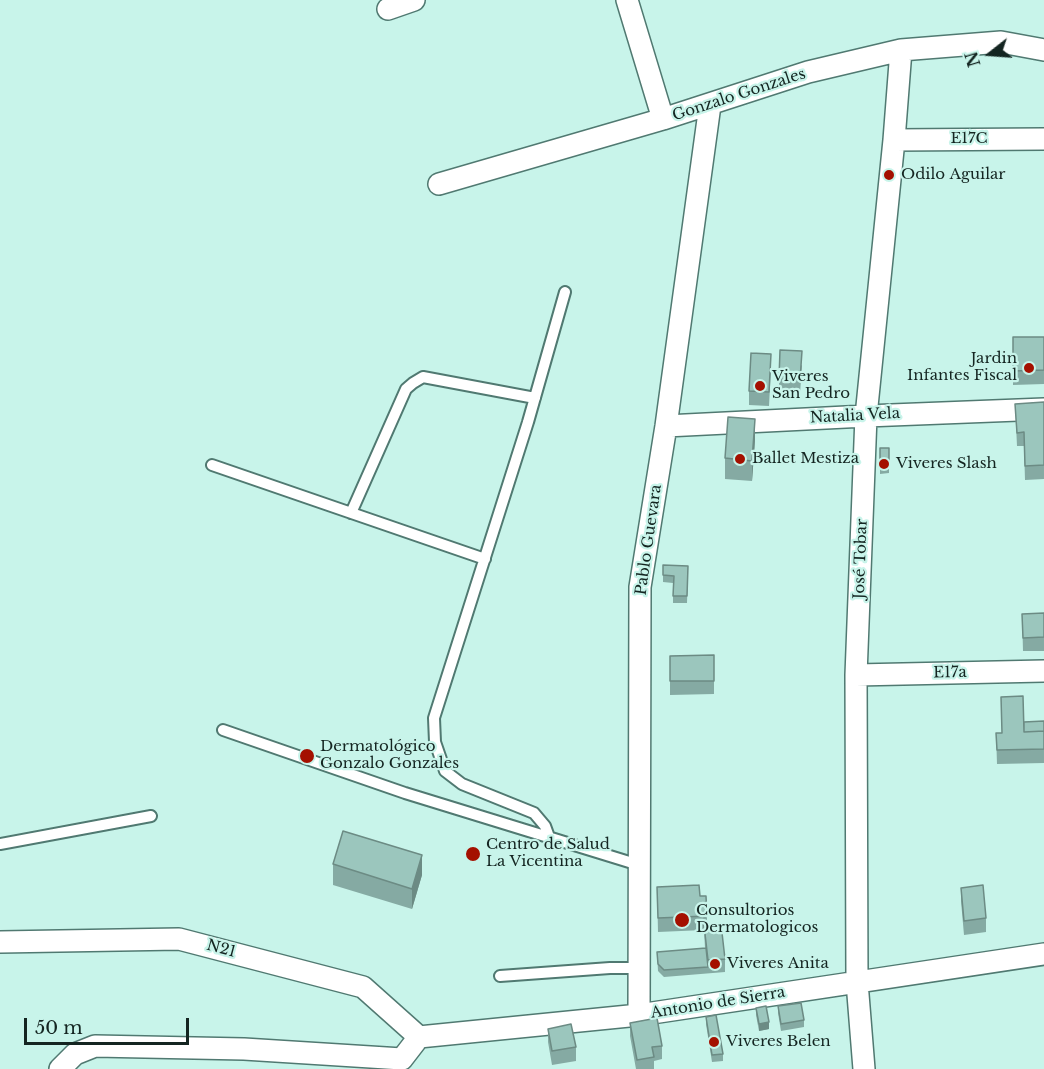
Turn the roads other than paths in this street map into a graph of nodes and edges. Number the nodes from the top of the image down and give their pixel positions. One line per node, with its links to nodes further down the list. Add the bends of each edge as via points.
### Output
1 (414, 0): 3 (street)
2 (627, 0): 7 (street)
3 (388, 9)
4 (901, 50): 5 (street, Gonzalo Gonzales, via 1001,42); 6 (street, Gonzalo Gonzales, via 808,72); 9 (street, José Tobar)
5 (1044, 50)
6 (710, 105): 7 (street, Gonzalo Gonzales); 15 (street, Pablo Guevara)
7 (663, 119): 10 (street, Gonzalo Gonzales)
8 (1044, 139): 9 (street, E17C)
9 (894, 140): 14 (street, José Tobar)
10 (439, 184)
11 (565, 292): 12 (lane)
12 (535, 398): 17 (lane, via 423,378 413,383 406,389); 18 (lane)
13 (1044, 409): 14 (street, Natalia Vela)
14 (866, 416): 15 (street, Natalia Vela); 20 (street, José Tobar)
15 (666, 426): 25 (street, Pablo Guevara, via 640,587)
16 (212, 465): 17 (lane)
17 (351, 513): 18 (lane)
18 (485, 559): 23 (lane, via 434,718 435,742 445,771 462,784 534,813)
19 (1044, 671): 20 (street, E17a)
20 (856, 675): 30 (street, José Tobar)
21 (223, 730): 23 (lane, via 405,794)
22 (151, 816): 24 (lane)
23 (549, 837): 25 (lane)
24 (0, 844)
25 (639, 865): 28 (street, Pablo Guevara)
26 (0, 942): 32 (street, N21, via 179,939 363,987)
27 (1044, 954): 30 (street, Antonio de Sierra)
28 (639, 968): 29 (lane); 31 (street, Pablo Guevara)
29 (500, 976)
30 (857, 982): 31 (street, Antonio de Sierra); 35 (street, José Tobar)
31 (639, 1015): 32 (street, Antonio de Sierra)
32 (419, 1037): 33 (street)
33 (404, 1064): 34 (street, via 244,1049 95,1046 69,1057)
34 (60, 1069)
35 (864, 1069)

